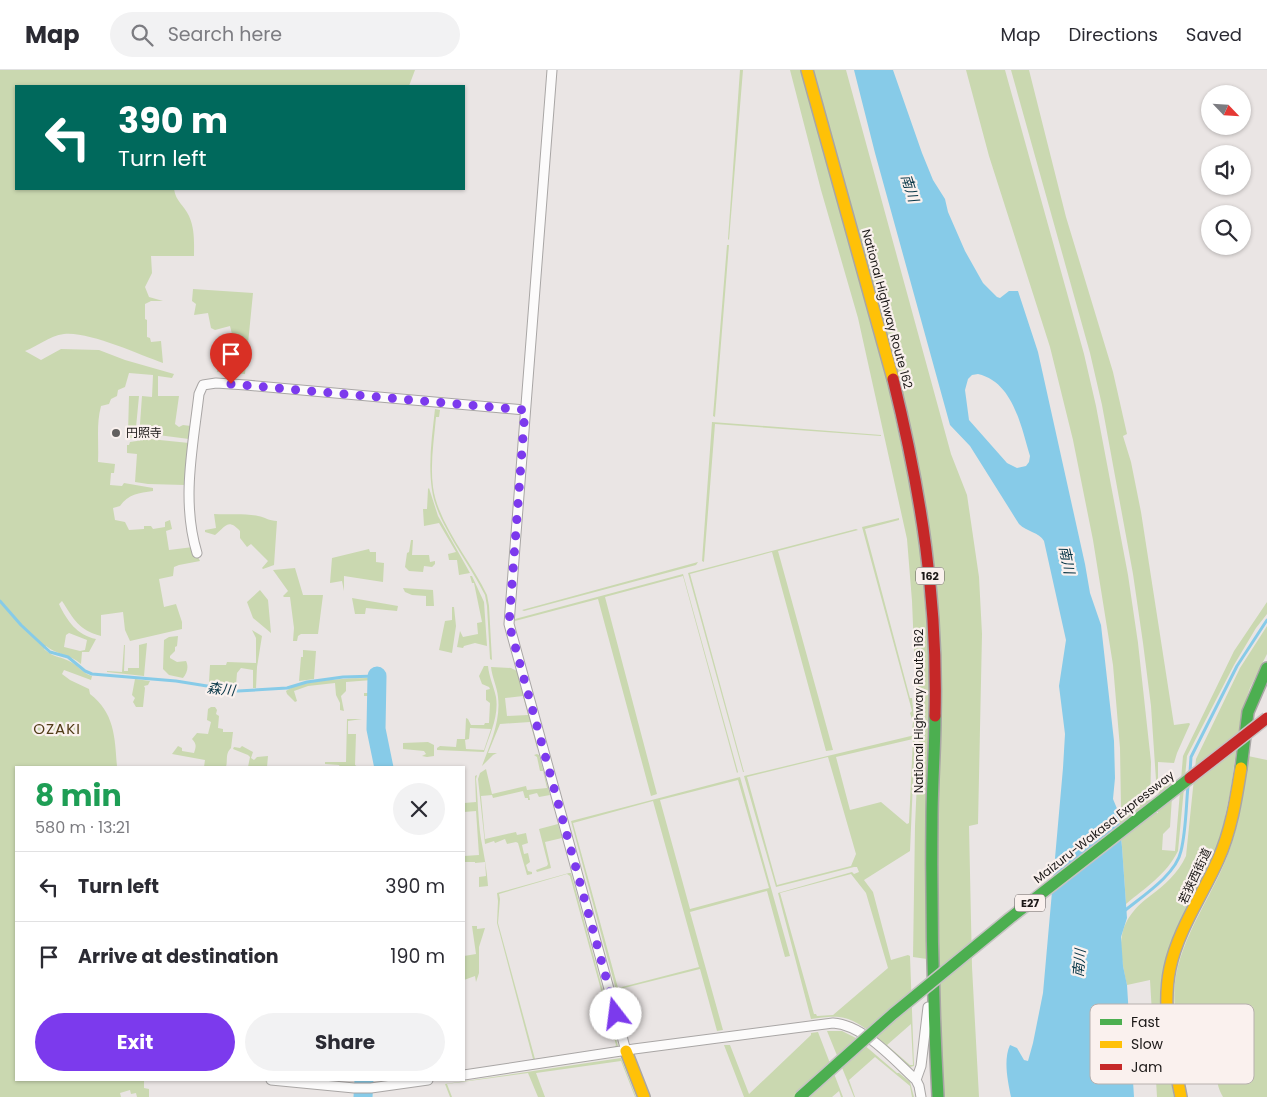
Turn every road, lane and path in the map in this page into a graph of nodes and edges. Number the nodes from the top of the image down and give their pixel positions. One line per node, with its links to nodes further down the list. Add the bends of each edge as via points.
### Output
1 (552, 70): 3 (street)
2 (807, 70): 7 (main road, National Highway Route 162 / 162, via 890,370 922,515 936,679 932,826)
3 (525, 410): 4 (street, via 246,385 203,385 189,486); 9 (street, via 509,624)
4 (196, 553)
5 (1267, 668): 8 (main road, 若狭西街道, via 1249,712 1226,841 1181,937 1171,965)
6 (1267, 718): 17 (main road, Maizuru-Wakasa Expressway / E27, bridge, via 1010,918 885,1020)
7 (933, 995): 11 (street, via 928,1004 921,1066); 19 (main road, National Highway Route 162 / 162)
8 (1167, 1004)
9 (626, 1051): 10 (street); 11 (street, via 840,1023 869,1038); 16 (main road)
10 (465, 1075)
11 (916, 1080): 18 (street)
12 (289, 1081): 15 (street)
13 (415, 1081): 15 (street)
14 (1179, 1084): 20 (main road, 若狭西街道)
15 (361, 1085)
16 (644, 1097)
17 (800, 1097)
18 (921, 1097)
19 (938, 1097)
20 (1181, 1097)

